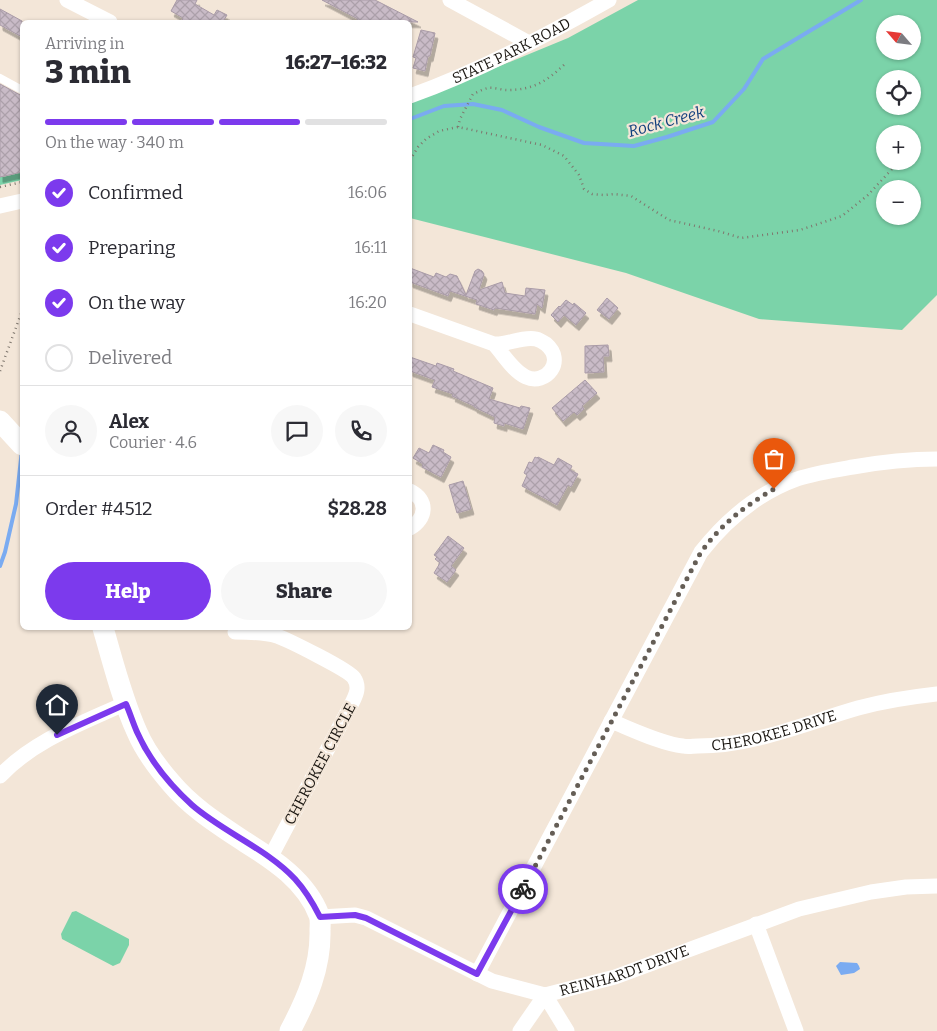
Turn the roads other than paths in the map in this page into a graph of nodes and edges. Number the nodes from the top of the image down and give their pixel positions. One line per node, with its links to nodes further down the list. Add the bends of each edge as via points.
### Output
1 (67, 0): 4 (street)
2 (450, 0): 5 (street)
3 (609, 0): 5 (street, STATE PARK ROAD)
4 (106, 20)
5 (529, 43): 8 (street, STATE PARK ROAD)
6 (0, 78): 7 (lane)
7 (20, 89)
8 (412, 95)
9 (20, 201): 10 (street)
10 (0, 206)
11 (412, 315): 12 (street)
12 (494, 344)
13 (0, 421): 14 (main road)
14 (20, 443)
15 (937, 459): 22 (street, via 869,464 798,479 774,489 734,516 701,552)
16 (412, 492): 17 (street, via 424,506 422,517)
17 (412, 527)
18 (104, 630): 21 (main road)
19 (235, 632): 24 (street, CHEROKEE CIRCLE, via 258,632 293,643 354,677 358,688)
20 (937, 694): 22 (street, CHEROKEE DRIVE, via 902,698 733,744 710,746 683,746)
21 (126, 704): 23 (street, via 41,744); 24 (main road, via 145,747 172,785 214,822)
22 (611, 721): 28 (street)
23 (0, 776)
24 (270, 858): 26 (main road, via 306,892)
25 (937, 886): 27 (street, REINHARDT DRIVE, via 871,892 799,909)
26 (320, 917): 28 (street, REINHARDT DRIVE, via 355,915 366,918); 30 (main road, via 321,943 316,969 308,995)
27 (756, 924): 29 (street, REINHARDT DRIVE, via 615,977); 33 (street)
28 (477, 974): 29 (street, REINHARDT DRIVE)
29 (545, 995): 31 (street); 32 (street)
30 (290, 1031)
31 (520, 1031)
32 (567, 1031)
33 (796, 1031)

